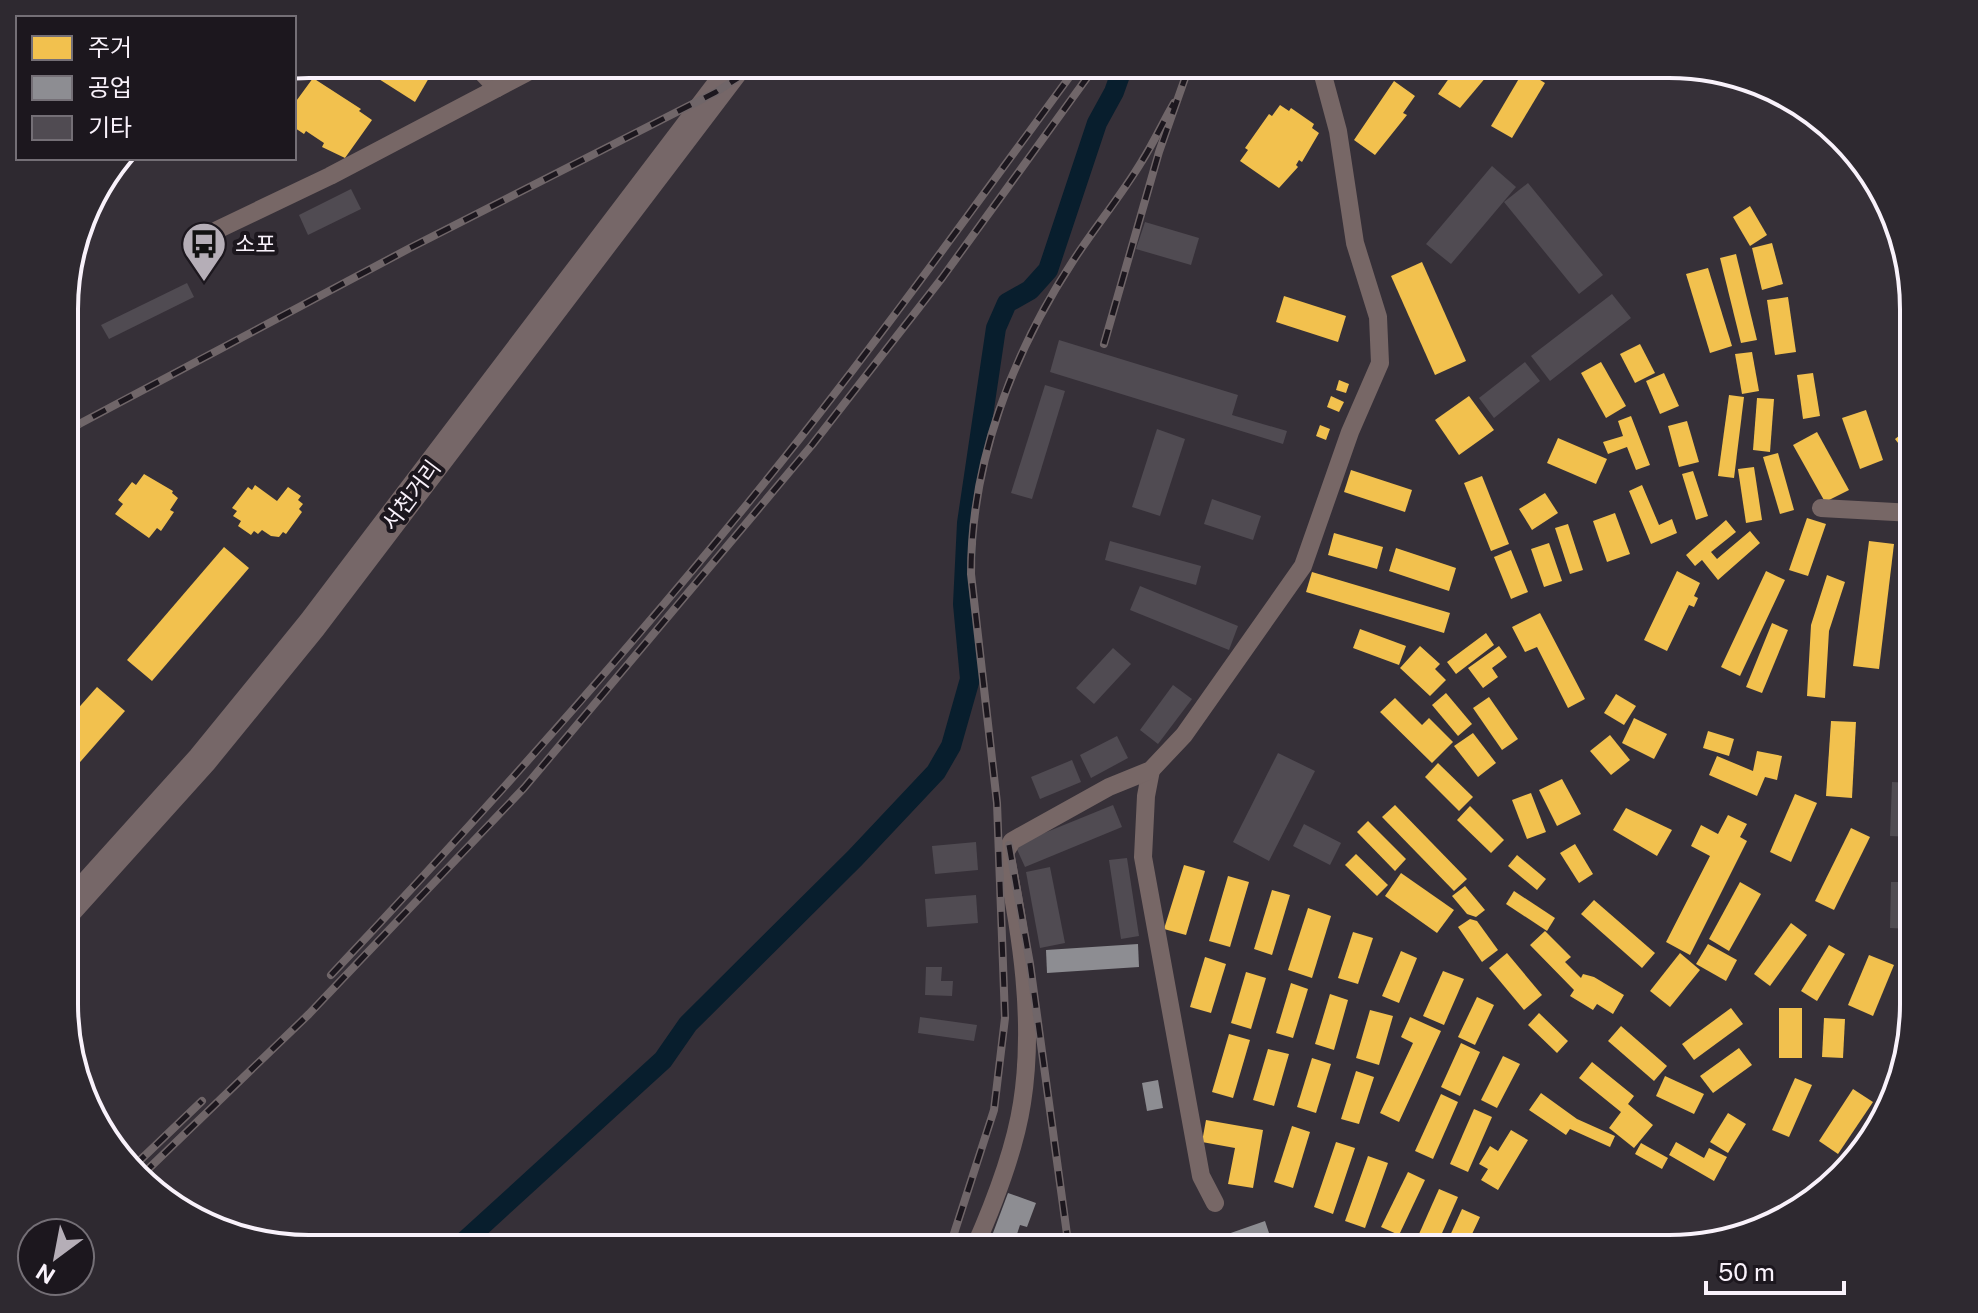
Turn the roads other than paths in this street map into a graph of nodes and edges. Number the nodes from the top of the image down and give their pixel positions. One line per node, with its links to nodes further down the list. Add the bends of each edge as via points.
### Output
1 (478, 78): 4 (street, via 330,176)
2 (727, 78): 8 (main road, 서천거리, via 312,625 202,760)
3 (1324, 78): 7 (street, via 1338,131 1355,243 1378,317 1380,363 1303,566 1184,735)
4 (217, 230)
5 (1821, 508): 6 (street)
6 (1900, 512)
7 (1151, 770): 9 (street, via 1143,857 1201,1176); 10 (street, via 1012,841 1005,853 1028,1023 1026,1060 1022,1105)
8 (78, 898)
9 (1215, 1203)
10 (980, 1235)

